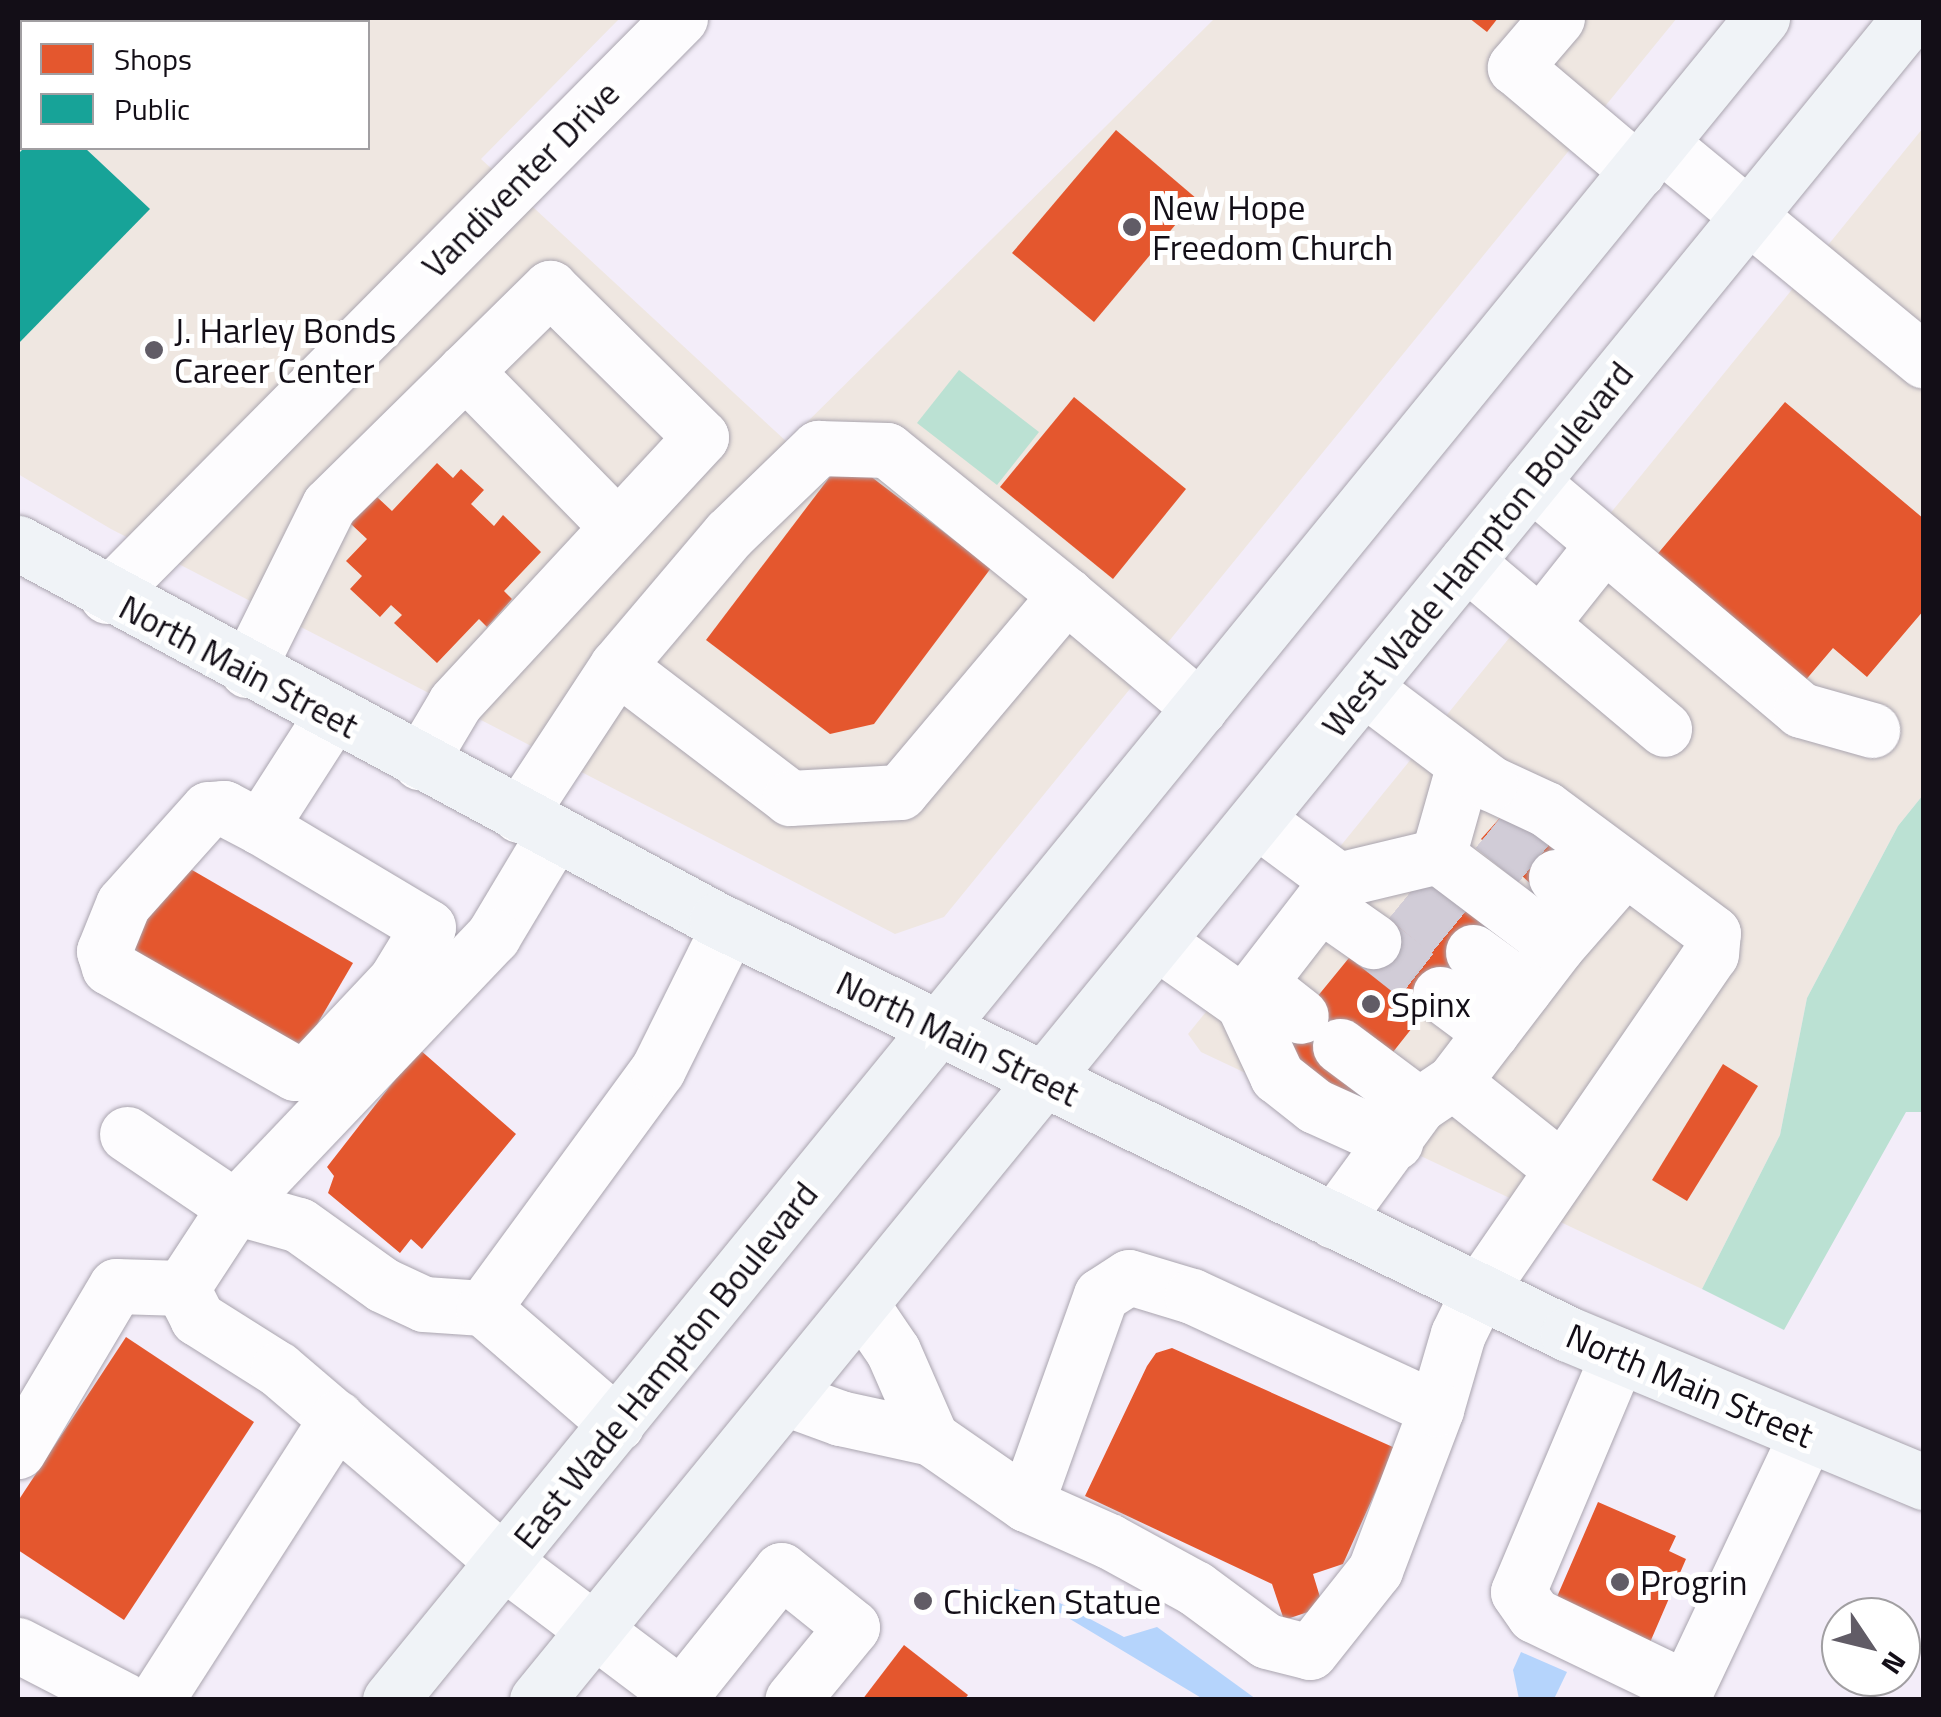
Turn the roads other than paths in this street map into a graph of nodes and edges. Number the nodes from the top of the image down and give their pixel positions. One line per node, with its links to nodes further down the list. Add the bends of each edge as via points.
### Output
1 (680, 18): 15 (street, Vandiventer Drive)
2 (1557, 18): 5 (street, via 1515,67)
3 (1762, 18): 5 (main road)
4 (1910, 18): 6 (main road, West Wade Hampton Boulevard)
5 (1649, 157): 6 (street); 20 (main road)
6 (1748, 216): 7 (street); 9 (main road, West Wade Hampton Boulevard)
7 (1924, 361)
8 (466, 371): 10 (street); 10 (street, via 550,288 700,436); 18 (street, via 330,506)
9 (1531, 482): 12 (street); 13 (main road, West Wade Hampton Boulevard)
10 (617, 526): 24 (street, via 456,703)
11 (18, 544): 15 (main road, North Main Street)
12 (1603, 545): 16 (street); 23 (street, via 1801,710)
13 (1466, 562): 16 (street); 19 (main road, West Wade Hampton Boulevard)
14 (1066, 594): 17 (street, via 900,792 790,798); 17 (street, via 886,450 818,448 729,534); 20 (street)
15 (108, 596): 18 (main road, North Main Street)
16 (1541, 623): 22 (street)
17 (617, 666): 26 (street)
18 (248, 670): 21 (main road, North Main Street)
19 (1364, 688): 25 (main road, West Wade Hampton Boulevard); 28 (street)
20 (1200, 708): 37 (main road)
21 (332, 715): 24 (main road, North Main Street); 27 (street)
22 (1664, 729)
23 (1872, 730)
24 (420, 762): 26 (main road, North Main Street)
25 (1257, 820): 28 (street); 32 (main road, West Wade Hampton Boulevard)
26 (537, 824): 30 (main road, North Main Street); 43 (street, via 494,936)
27 (260, 828): 27 (street, via 224,808 208,809 123,904 104,951 108,967 295,1073 312,1069 395,982 428,927)
28 (1410, 851): 29 (street); 29 (street, via 1490,783 1546,808); 31 (street); 35 (street)
29 (1582, 900): 34 (street); 42 (street, via 1713,933 1712,954)
30 (728, 926): 37 (main road, North Main Street); 48 (street, via 658,1070)
31 (1372, 941)
32 (1157, 942): 35 (street); 39 (main road, West Wade Hampton Boulevard)
33 (1473, 952): 34 (street)
34 (1524, 989): 38 (street)
35 (1251, 993): 40 (street, via 1321,1031); 40 (street, via 1277,1076 1315,1106)
36 (1440, 994): 38 (street)
37 (938, 1029): 39 (main road, North Main Street); 53 (main road, East Wade Hampton Boulevard)
38 (1490, 1032): 40 (street)
39 (1044, 1081): 44 (main road, North Main Street); 47 (main road)
40 (1422, 1110): 42 (street); 44 (street)
41 (127, 1134): 43 (street)
42 (1562, 1169): 46 (street)
43 (235, 1207): 45 (street); 48 (street, via 299,1225 383,1285 424,1304)
44 (1334, 1221): 46 (main road, North Main Street)
45 (182, 1288): 52 (street, via 197,1318 278,1368); 56 (street, via 116,1286)
46 (1479, 1291): 49 (main road, North Main Street); 51 (street, via 1458,1334)
47 (861, 1304): 50 (main road); 55 (street, via 894,1351)
48 (482, 1308): 53 (street)
49 (1618, 1355): 54 (main road, North Main Street); 62 (street, via 1518,1592 1534,1615)
50 (785, 1398): 55 (street); 60 (main road)
51 (1436, 1409): 58 (street, via 1192,1296 1129,1277 1101,1295); 58 (street, via 1375,1570 1310,1652 1267,1641 1195,1588)
52 (337, 1418): 59 (street); 64 (street)
53 (617, 1424): 59 (main road, East Wade Hampton Boulevard)
54 (1806, 1436): 57 (main road, North Main Street); 62 (street)
55 (931, 1438): 58 (street)
56 (18, 1451)
57 (1924, 1482)
58 (1026, 1504)
59 (504, 1562): 60 (street); 65 (main road, East Wade Hampton Boulevard)
60 (594, 1630): 63 (street); 66 (main road)
61 (18, 1645): 64 (street)
62 (1683, 1694)
63 (684, 1697): 67 (street, via 780,1570 852,1627)
64 (129, 1699)
65 (390, 1700)
66 (536, 1700)
67 (792, 1700)

